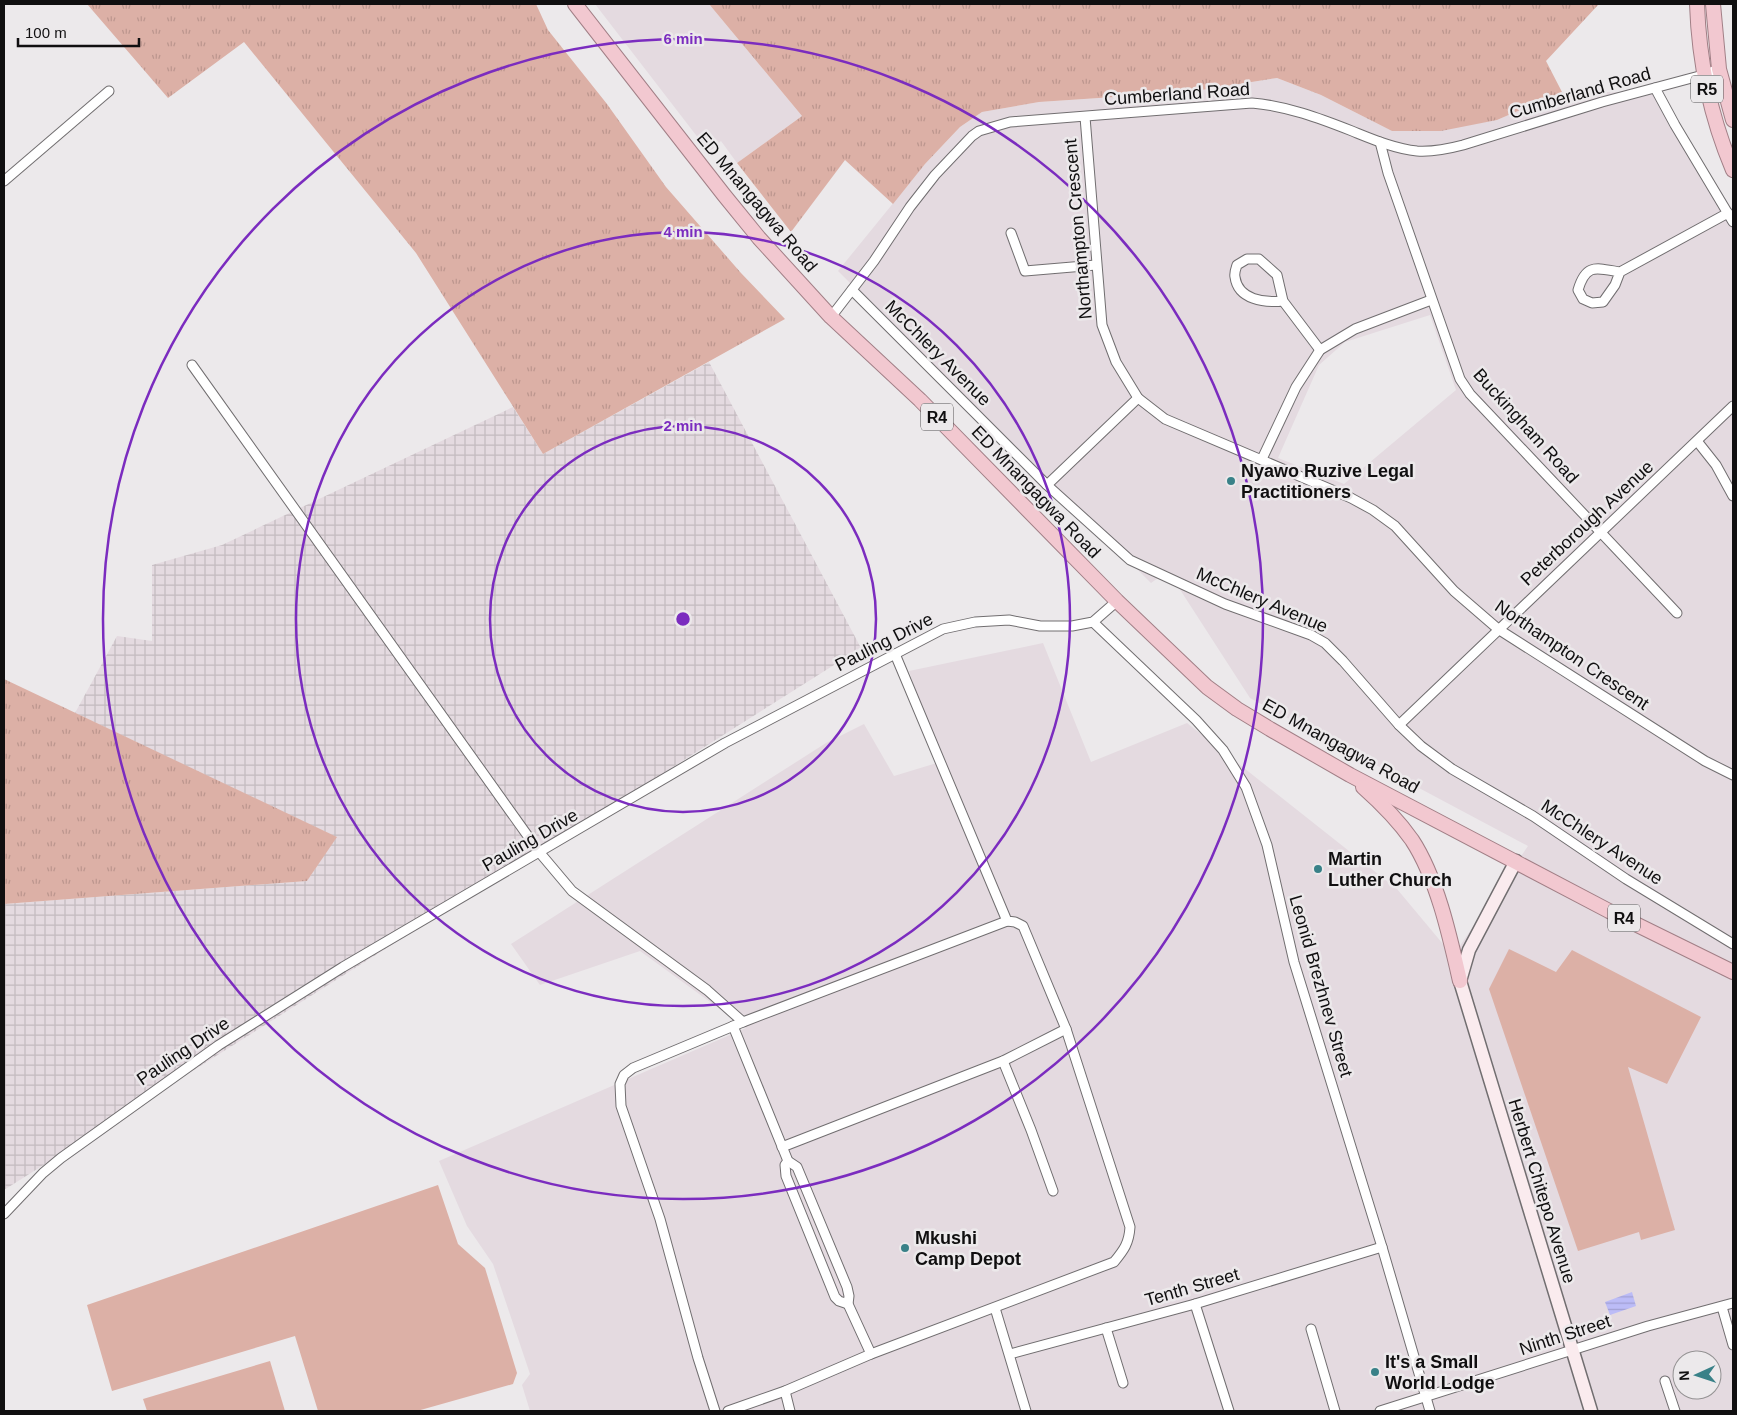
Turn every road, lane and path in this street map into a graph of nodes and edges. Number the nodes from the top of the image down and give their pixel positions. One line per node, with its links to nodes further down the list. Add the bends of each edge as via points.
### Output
1 (575, 4): 21 (highway, ED Mnangagwa Road / R4, via 729,202)
2 (1696, 4): 5 (highway, R5)
3 (1713, 4): 4 (highway, R5)
4 (1719, 69): 5 (street, Cumberland Road); 9 (highway, R5)
5 (1703, 75): 6 (street, Cumberland Road); 11 (highway, R5)
6 (1655, 88): 10 (street, Cumberland Road, via 1447,149 1415,151); 13 (street)
7 (109, 92): 12 (street)
8 (1084, 117): 10 (street, Cumberland Road, via 1235,104 1269,105 1330,122); 16 (street, Northampton Crescent); 18 (street, Cumberland Road, via 1010,122 972,136 910,207)
9 (1733, 120)
10 (1380, 142): 19 (street, Buckingham Road)
11 (1733, 170)
12 (4, 181)
13 (1728, 213): 14 (street); 17 (street)
14 (1733, 222)
15 (1011, 233): 16 (street, via 1025,271)
16 (1096, 265): 24 (street, Northampton Crescent, via 1102,325 1116,362)
17 (1620, 272): 17 (street, via 1602,302 1592,303 1583,299 1578,290 1582,277 1588,271)
18 (852, 290): 21 (street, Cumberland Road); 28 (street, McChlery Avenue)
19 (1431, 300): 22 (street, via 1355,329); 30 (street, Buckingham Road, via 1460,379 1470,394)
20 (1283, 301): 20 (street, via 1258,301 1246,295 1235,276 1236,265 1247,259 1259,259 1277,275); 22 (street)
21 (831, 317): 31 (highway, ED Mnangagwa Road / R4, via 920,400)
22 (1320, 350): 27 (street, via 1296,387)
23 (192, 365): 39 (street)
24 (1138, 398): 27 (street, Northampton Crescent, via 1164,419); 28 (street)
25 (1733, 406): 26 (street, Peterborough Avenue)
26 (1697, 441): 29 (street, via 1716,464); 30 (street, Peterborough Avenue)
27 (1262, 459): 34 (street, Northampton Crescent, via 1374,510 1394,526 1454,591)
28 (1047, 486): 36 (street, McChlery Avenue, via 1130,560 1225,604 1311,634 1325,642)
29 (1733, 496)
30 (1601, 532): 32 (street, Buckingham Road); 34 (street, Peterborough Avenue)
31 (1117, 602): 33 (street); 37 (highway, ED Mnangagwa Road / R4, via 1206,687)
32 (1677, 612)
33 (1093, 622): 35 (street, Pauling Drive, via 1072,626 1040,626 1009,620 975,622 944,629); 53 (street, Leonid Brezhnev Street, via 1196,720 1223,750 1246,788 1267,845 1294,962)
34 (1498, 629): 36 (street, Peterborough Avenue); 38 (street, Northampton Crescent, via 1705,761)
35 (895, 654): 39 (street, Pauling Drive, via 725,743); 41 (street)
36 (1399, 725): 42 (street, McChlery Avenue, via 1452,769)
37 (1350, 775): 40 (highway, ED Mnangagwa Road / R4); 44 (highway, via 1393,816 1426,866 1449,930)
38 (1733, 775)
39 (540, 853): 45 (street, via 572,891 707,990); 52 (street, Pauling Drive, via 343,967 219,1045 61,1158)
40 (1516, 861): 43 (highway, R4); 44 (main road, via 1469,950)
41 (1007, 921): 45 (street); 47 (street, via 1023,926)
42 (1733, 944)
43 (1733, 972)
44 (1460, 981): 64 (main road, Herbert Chitepo Avenue)
45 (743, 1022): 46 (street)
46 (733, 1026): 49 (street); 71 (street, via 633,1068 624,1075 620,1084 621,1106 660,1219)
47 (1066, 1029): 48 (street); 60 (street, via 1130,1227 1129,1239 1114,1262)
48 (1003, 1061): 49 (street); 51 (street)
49 (782, 1146): 50 (street)
50 (788, 1161): 54 (street, via 797,1167); 55 (street, via 786,1176)
51 (1053, 1191)
52 (4, 1214)
53 (1382, 1247): 58 (street, Tenth Street); 70 (street, Leonid Brezhnev Street)
54 (830, 1248): 55 (street); 57 (street, via 849,1292)
55 (818, 1254): 57 (street, via 835,1297 839,1302)
56 (1733, 1303): 59 (street, Ninth Street)
57 (848, 1304): 65 (street)
58 (1195, 1304): 61 (street, Tenth Street); 75 (street)
59 (1722, 1307): 63 (street); 64 (street, Ninth Street)
60 (995, 1308): 65 (street); 66 (street)
61 (1106, 1328): 66 (street, Tenth Street); 68 (street)
62 (1311, 1329): 76 (street)
63 (1733, 1345)
64 (1573, 1350): 70 (street, Ninth Street); 79 (main road, Herbert Chitepo Avenue)
65 (871, 1354): 69 (street)
66 (1010, 1354): 74 (street)
67 (1665, 1380): 80 (street)
68 (1123, 1383)
69 (785, 1391): 72 (street); 73 (street)
70 (1426, 1396): 77 (street, Ninth Street); 78 (street, Leonid Brezhnev Street)
71 (715, 1411)
72 (728, 1411)
73 (790, 1411)
74 (1026, 1411)
75 (1229, 1411)
76 (1335, 1411)
77 (1380, 1411)
78 (1430, 1411)
79 (1591, 1411)
80 (1675, 1411)

